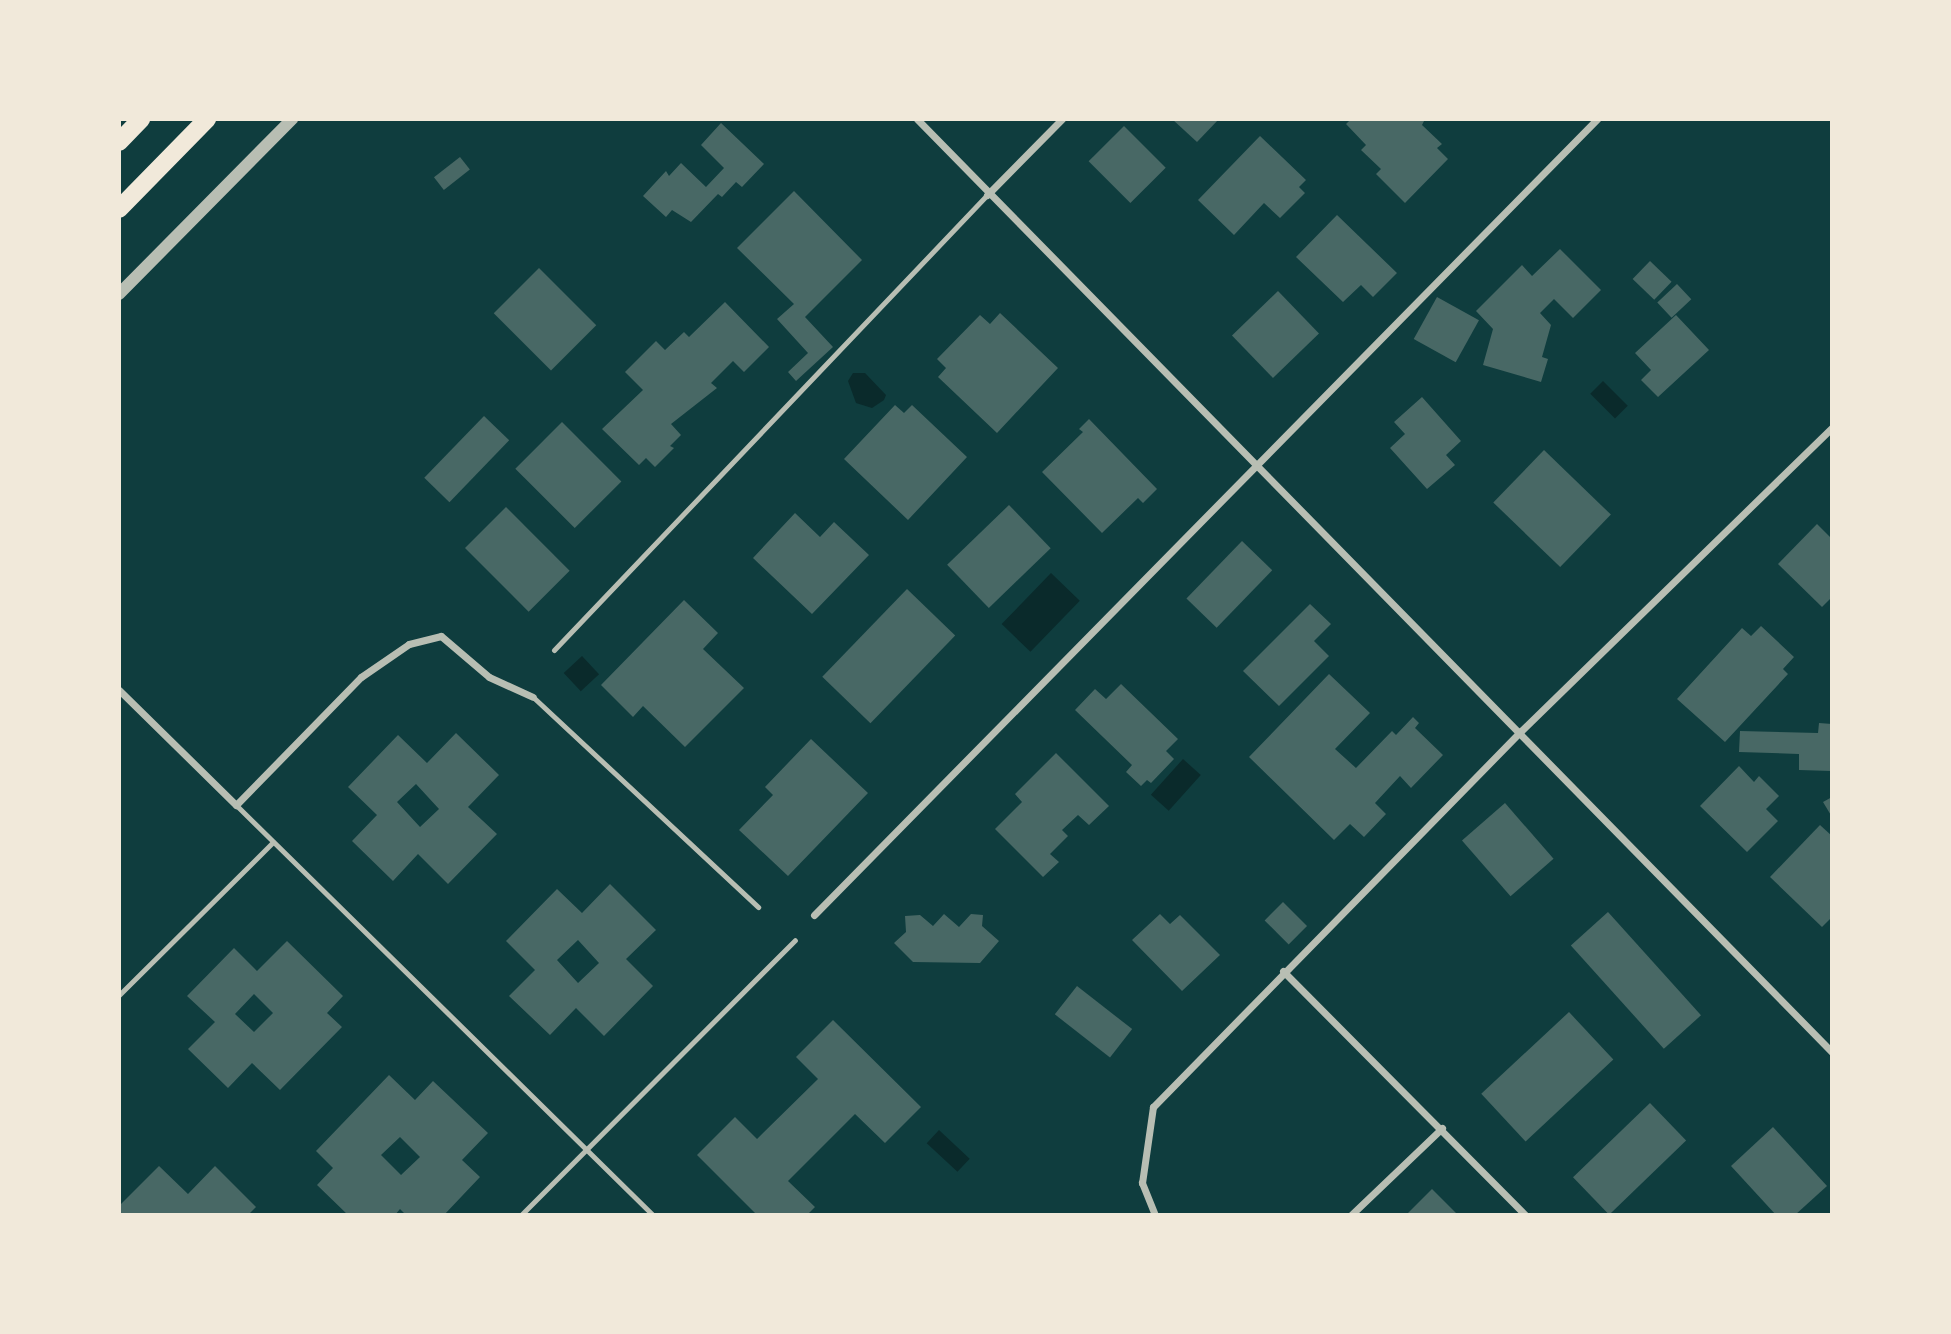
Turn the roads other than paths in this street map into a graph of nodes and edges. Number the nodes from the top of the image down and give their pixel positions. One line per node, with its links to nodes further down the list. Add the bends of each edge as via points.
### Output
1 (141, 119): 7 (main road)
2 (207, 119): 9 (main road)
3 (292, 119): 10 (street)
4 (917, 119): 8 (street)
5 (1062, 119): 8 (street)
6 (1597, 119): 12 (street)
7 (119, 142)
8 (987, 195): 12 (street); 13 (lane)
9 (119, 209)
10 (119, 294)
11 (1832, 427): 16 (street)
12 (1253, 465): 16 (street); 20 (street)
13 (554, 650)
14 (119, 690): 17 (street)
15 (533, 697): 17 (street, via 489,677 441,636 409,643 361,677); 19 (lane)
16 (1521, 731): 22 (street); 24 (street)
17 (236, 805): 18 (lane)
18 (273, 842): 23 (lane); 26 (lane)
19 (758, 907)
20 (814, 915)
21 (795, 940): 26 (lane)
22 (1283, 971): 25 (street); 29 (street, via 1153,1107 1142,1183)
23 (119, 995)
24 (1832, 1052)
25 (1443, 1128): 30 (street); 31 (street)
26 (586, 1149): 27 (lane); 28 (lane)
27 (521, 1215)
28 (653, 1215)
29 (1154, 1215)
30 (1351, 1215)
31 (1525, 1215)

